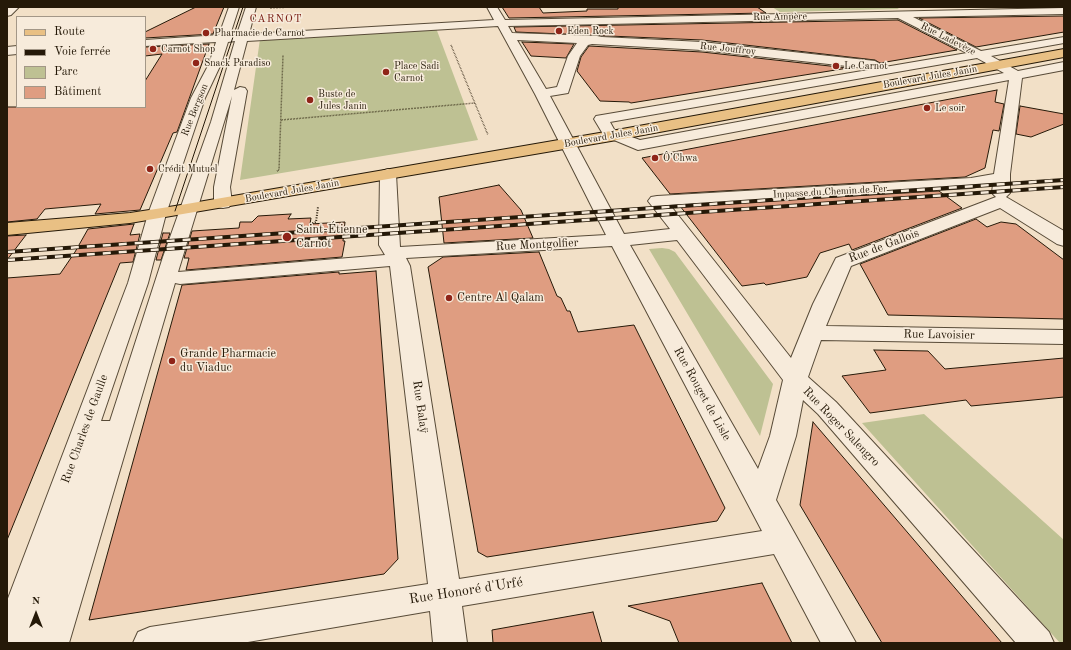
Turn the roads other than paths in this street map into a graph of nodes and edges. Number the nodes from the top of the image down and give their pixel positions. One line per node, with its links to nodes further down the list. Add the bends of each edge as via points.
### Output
1 (14, 7): 8 (street)
2 (234, 7): 15 (street, Rue Bergson)
3 (250, 7): 15 (street)
4 (492, 7): 12 (street)
5 (608, 7): 11 (street)
6 (1046, 9): 7 (street, Rue Ampère); 9 (street, Rue Ampère)
7 (1064, 11)
8 (7, 13)
9 (899, 14): 10 (street, Rue Ampère); 22 (street, Rue Ladevèze)
10 (712, 18): 11 (street, Rue Ampère); 13 (street)
11 (611, 21): 12 (street, Rue Ampère); 16 (street, via 607,38)
12 (500, 23): 14 (street); 15 (street)
13 (723, 29)
14 (508, 36): 16 (street, Rue Jouffroy); 29 (street)
15 (239, 37): 19 (street); 36 (street, Rue Bergson, via 222,187); 37 (street, via 218,122); 37 (street, Rue Bergson, via 215,64 198,98)
16 (593, 40): 20 (street, Rue Jouffroy); 29 (street, via 584,42 574,56 563,90)
17 (735, 40): 20 (street)
18 (1064, 40): 22 (street)
19 (146, 43)
20 (746, 50): 25 (street, Rue Jouffroy)
21 (1064, 52): 23 (main road, Boulevard Jules Janin)
22 (978, 54): 23 (street, Rue Ladevèze); 25 (street)
23 (998, 64): 26 (main road, Boulevard Jules Janin); 27 (street)
24 (1064, 66): 27 (street)
25 (900, 68): 26 (street, Rue Jouffroy); 30 (street, via 601,119)
26 (948, 73): 30 (main road, Boulevard Jules Janin)
27 (1016, 75): 28 (street); 30 (street, via 638,145); 33 (street)
28 (1064, 78)
29 (542, 94): 31 (street)
30 (614, 136): 31 (main road, Boulevard Jules Janin)
31 (566, 144): 32 (main road, Boulevard Jules Janin); 40 (street, Rue Rouget de Lisle)
32 (388, 174): 36 (main road, Boulevard Jules Janin); 42 (street, Rue Balaÿ, via 389,245)
33 (1001, 178): 34 (street, Impasse du Chemin de Fer, via 971,183); 35 (street)
34 (657, 201): 39 (street, Rue Roger Salengro)
35 (1001, 201): 41 (street); 44 (street, Rue de Gallois, via 843,262)
36 (223, 203): 37 (main road, Boulevard Jules Janin)
37 (173, 216): 38 (main road, Boulevard Jules Janin); 50 (street, Rue Charles de Gaulle, via 138,283); 51 (street); 52 (street, via 173,257)
38 (7, 229)
39 (681, 234): 40 (street, Rue Montgolfier); 46 (street, Rue Roger Salengro)
40 (618, 240): 42 (street, Rue Montgolfier); 47 (street, Rue Rouget de Lisle)
41 (1064, 240)
42 (395, 257): 43 (street, Rue Montgolfier); 49 (street, Rue Balaÿ, via 400,266)
43 (180, 278)
44 (814, 333): 45 (street, Rue Lavoisier); 46 (street, Rue de Gallois)
45 (1064, 338)
46 (795, 379): 47 (street, Rue de Gallois, via 783,436); 56 (street, Rue Roger Salengro, via 827,408)
47 (760, 501): 48 (street, Rue Rouget de Lisle)
48 (782, 540): 49 (street, Rue Honoré d'Urfé); 55 (street, Rue Rouget de Lisle)
49 (445, 595): 53 (street, Rue Honoré d'Urfé); 54 (street, Rue Balaÿ)
50 (8, 643)
51 (35, 643)
52 (52, 643)
53 (150, 643)
54 (450, 643)
55 (839, 643)
56 (1037, 643)

